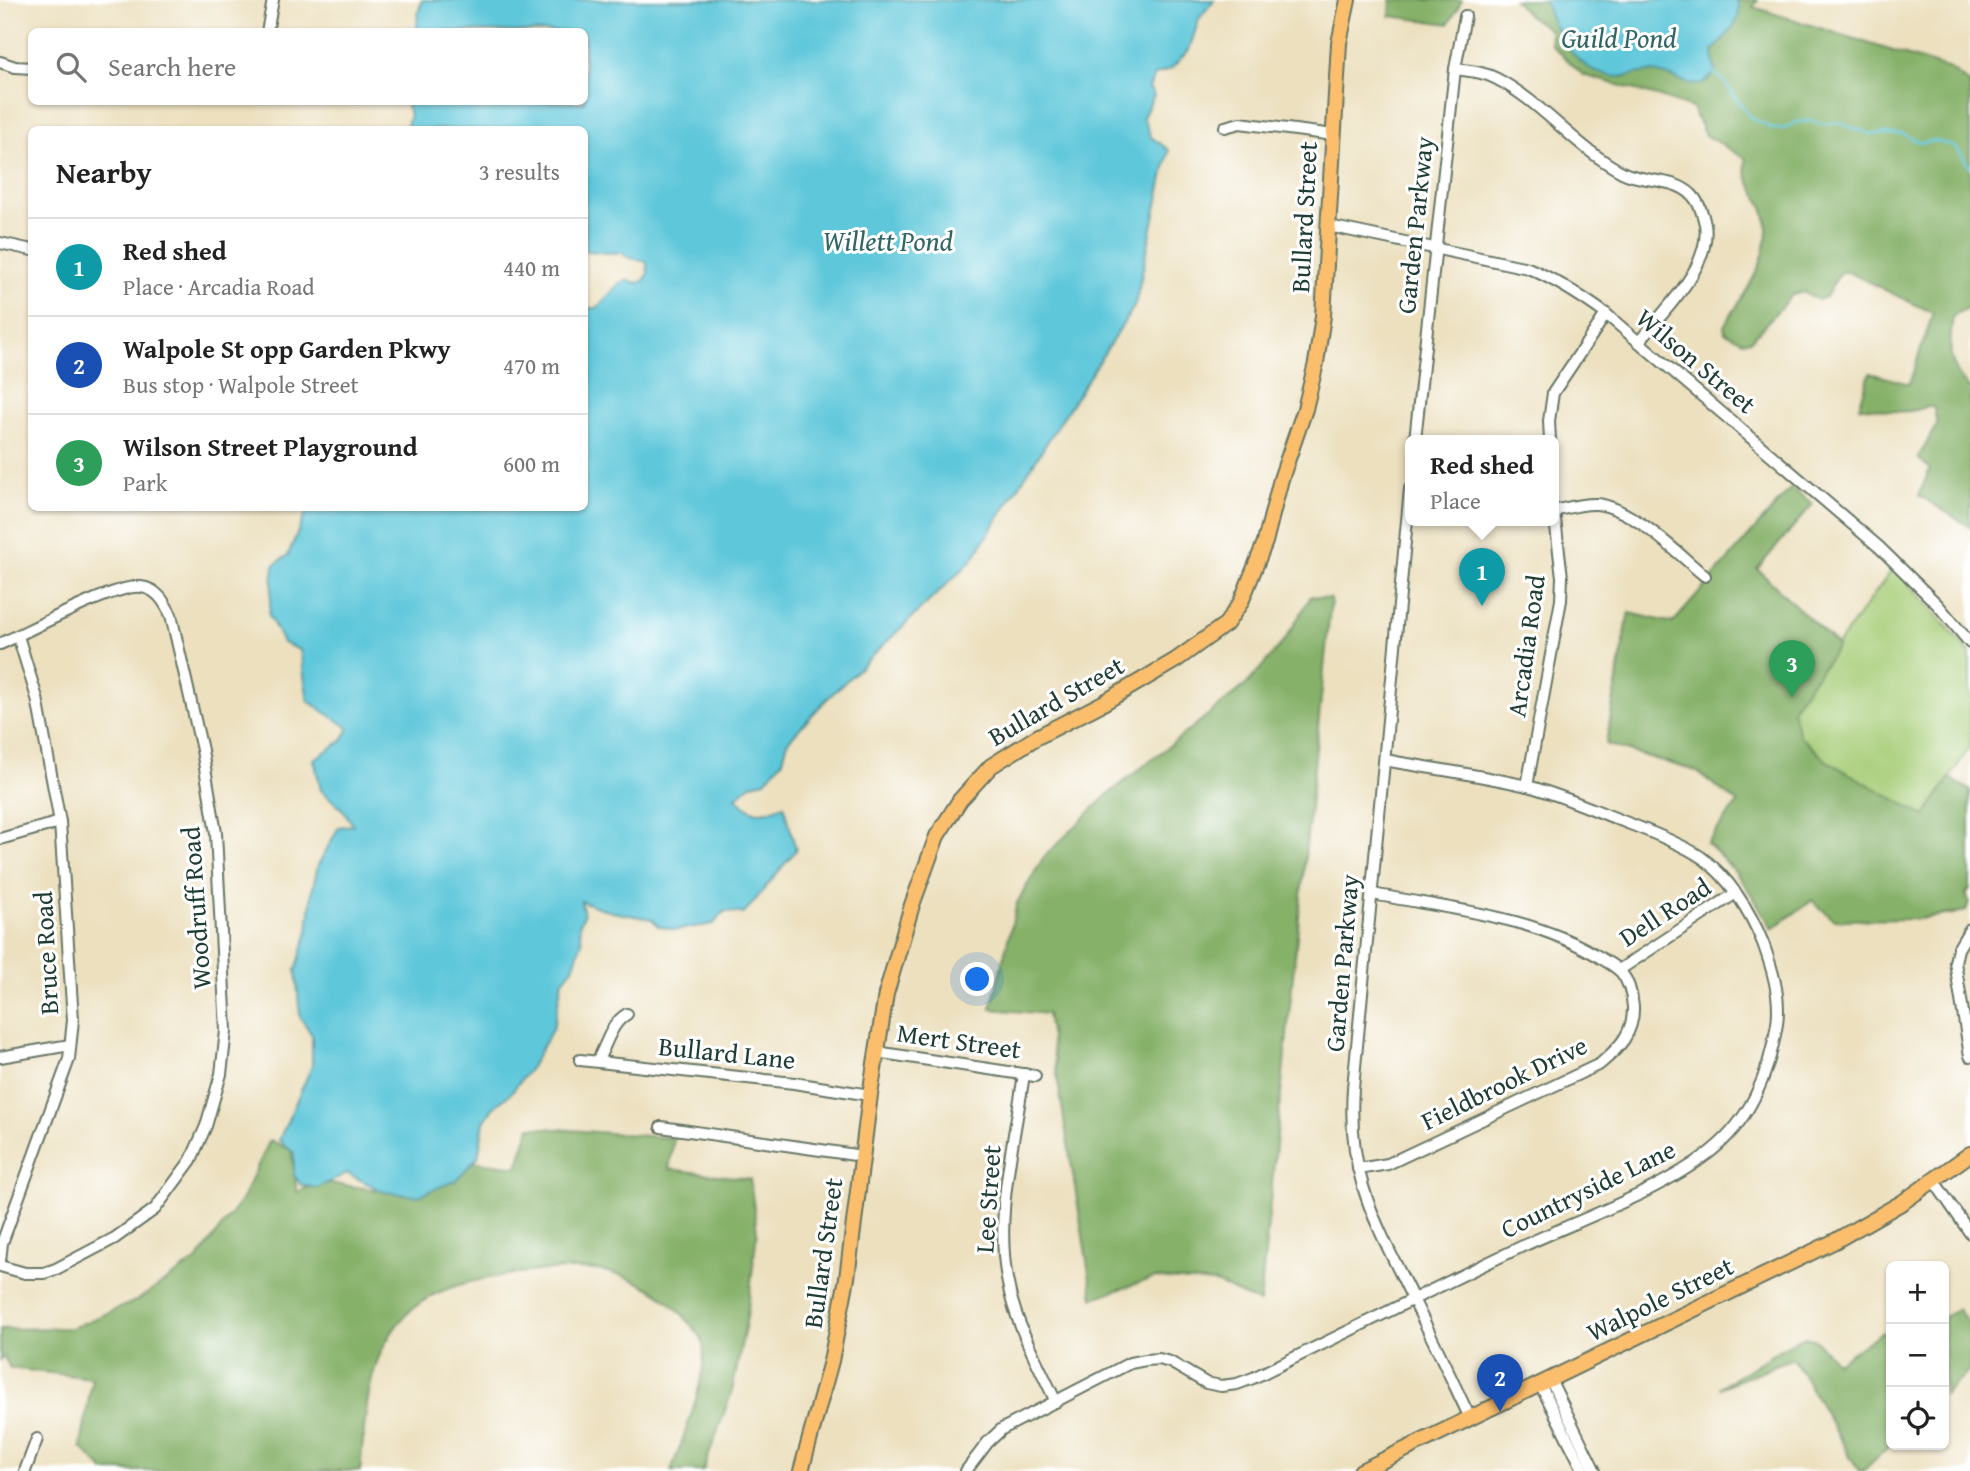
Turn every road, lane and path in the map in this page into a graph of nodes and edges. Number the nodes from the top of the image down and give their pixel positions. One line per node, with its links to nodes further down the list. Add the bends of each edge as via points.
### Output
1 (273, 0): 4 (street)
2 (1348, 0): 9 (main road, Bullard Street, via 1339,43)
3 (1465, 16): 7 (street, Garden Parkway)
4 (268, 28)
5 (0, 62): 6 (street)
6 (28, 68)
7 (1455, 69): 13 (street, Garden Parkway); 15 (street, via 1496,79 1622,172 1679,186 1692,195 1705,224 1702,260)
8 (1225, 127): 9 (street, via 1240,123)
9 (1334, 135): 10 (main road, Bullard Street)
10 (1329, 226): 13 (street, Wilson Street); 35 (main road, Bullard Street, via 1316,363 1265,542 1241,602 1226,624 1194,649 991,766 964,795 937,836 912,905 886,994)
11 (0, 243): 12 (street)
12 (28, 249)
13 (1436, 250): 14 (street, Wilson Street, via 1528,268 1557,281); 16 (street, Garden Parkway)
14 (1606, 314): 15 (street, Wilson Street); 17 (street, via 1553,393)
15 (1639, 342): 23 (street, Wilson Street, via 1879,547)
16 (1416, 435)
17 (1550, 435)
18 (1559, 510): 21 (street, via 1595,504 1609,507 1641,525)
19 (1407, 526): 25 (street, Garden Parkway)
20 (1556, 526): 26 (street, Arcadia Road, via 1562,600)
21 (1705, 576)
22 (18, 636): 24 (street, Woodruff Road); 27 (street, Bruce Road, via 37,698); 48 (street, Woodruff Road, via 130,587 156,592 171,615 216,833 226,1031 221,1074 199,1143 155,1209 115,1238 56,1269 25,1273)
23 (1970, 643)
24 (0, 644)
25 (1385, 760): 26 (street, Countryside Lane); 30 (street, Garden Parkway)
26 (1527, 786): 29 (street, Countryside Lane, via 1643,829 1701,857)
27 (60, 822): 28 (street); 34 (street, Bruce Road, via 74,1020)
28 (0, 839)
29 (1736, 893): 32 (street, Dell Road); 49 (street, Countryside Lane, via 1770,963 1778,1018 1763,1080 1741,1121 1710,1152 1675,1176)
30 (1373, 894): 32 (street, via 1536,929 1593,953); 45 (street, Garden Parkway, via 1351,1108)
31 (1970, 929): 36 (street, via 1955,962)
32 (1619, 970): 45 (street, Fieldbrook Drive, via 1632,995 1631,1028 1624,1042 1600,1064 1388,1164)
33 (627, 1014): 39 (street, via 608,1036)
34 (70, 1045): 37 (street); 48 (street, Bruce Road, via 69,1059 2,1243)
35 (876, 1052): 40 (street, Mert Street); 41 (main road, Bullard Street)
36 (1970, 1056)
37 (0, 1057)
38 (580, 1060): 39 (street, Bullard Lane)
39 (597, 1061): 41 (street, Bullard Lane)
40 (1030, 1075): 51 (street, Lee Street, via 1005,1199 1003,1258 1010,1294)
41 (870, 1095): 44 (main road, Bullard Street)
42 (661, 1127): 44 (street)
43 (1970, 1154): 46 (main road, Walpole Street)
44 (862, 1156): 55 (main road, Bullard Street, via 845,1290)
45 (1358, 1169): 49 (street, Garden Parkway, via 1373,1218)
46 (1934, 1181): 47 (street); 50 (main road, Walpole Street, via 1835,1241)
47 (1970, 1233)
48 (0, 1264)
49 (1414, 1300): 51 (street, Countryside Lane, via 1237,1384 1206,1383 1170,1362 1146,1360 1130,1363); 52 (street, Garden Parkway)
50 (1545, 1382): 52 (main road, Walpole Street); 58 (street); 59 (street)
51 (1056, 1402): 56 (street, Countryside Lane, via 1002,1429)
52 (1470, 1418): 57 (main road, Walpole Street)
53 (37, 1439): 54 (street)
54 (25, 1471)
55 (801, 1471)
56 (966, 1471)
57 (1362, 1471)
58 (1584, 1471)
59 (1595, 1471)

